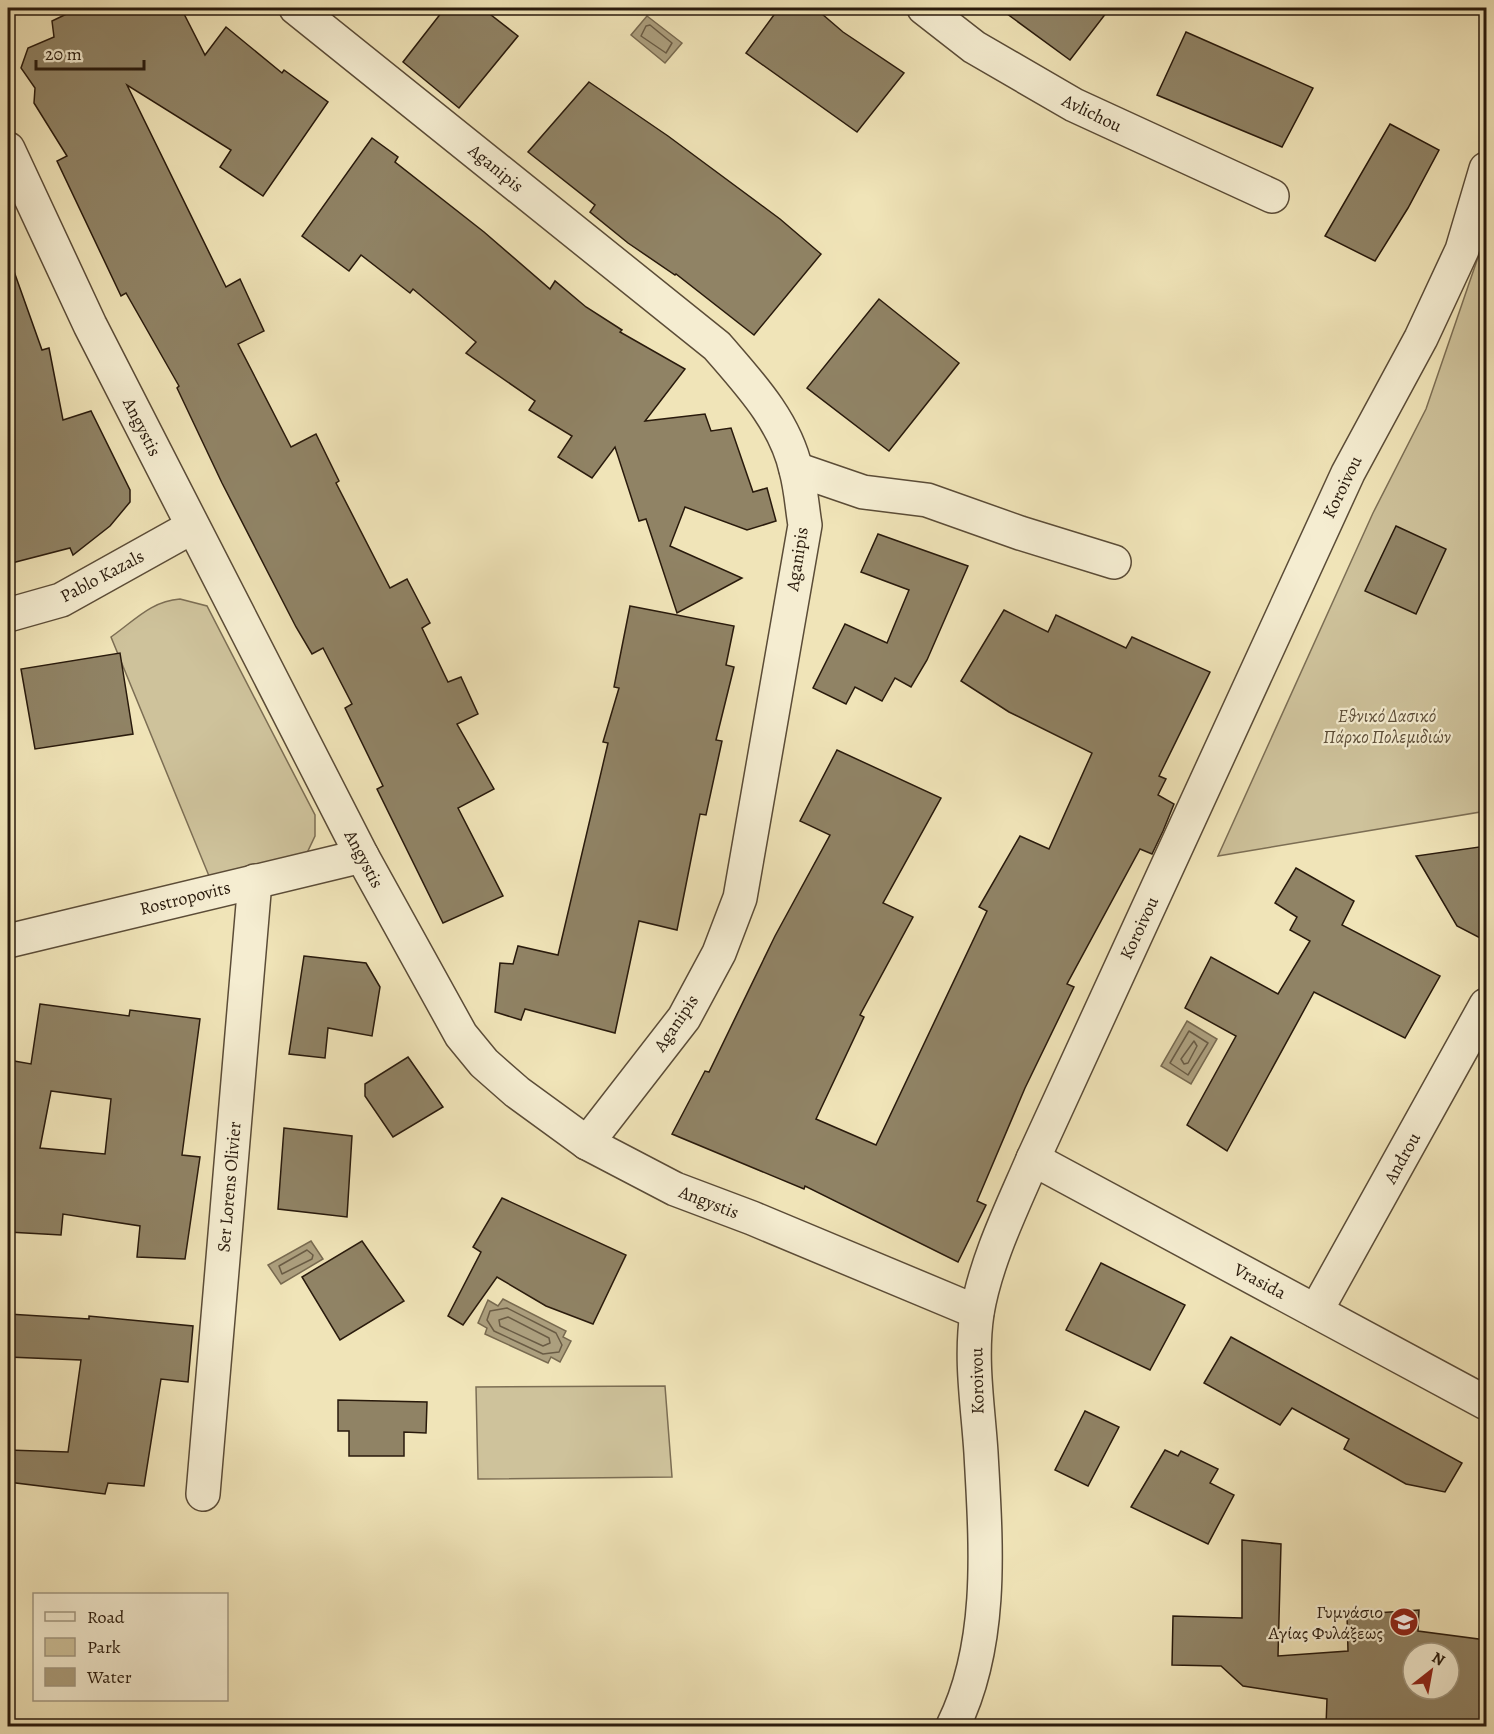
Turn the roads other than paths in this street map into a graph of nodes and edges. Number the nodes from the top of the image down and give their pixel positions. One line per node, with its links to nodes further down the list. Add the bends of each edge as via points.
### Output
1 (296, 8): 7 (street, Aganipis, via 717,346 758,393 779,426)
2 (924, 8): 6 (street, Avlichou, via 974,47 1074,105)
3 (8, 149): 5 (street, Angystis)
4 (1486, 169): 17 (street, Koroivou, via 1462,250 1422,338 1348,473)
5 (15, 181): 8 (street, Angystis)
6 (1272, 196)
7 (796, 469): 9 (street, via 863,492 927,500); 16 (street, Aganipis, via 805,525 740,898 719,953 684,1018)
8 (192, 527): 10 (street, Pablo Kazals, via 61,600); 11 (street, Angystis)
9 (1114, 562)
10 (8, 615)
11 (362, 856): 12 (street, Rostropovits); 16 (street, Angystis, via 461,1035 484,1063 517,1092)
12 (255, 881): 13 (street, Rostropovits); 21 (street, Ser Lorens Olivier)
13 (8, 940)
14 (1486, 1005): 15 (street, Androu)
15 (1476, 1050): 18 (street, Androu)
16 (587, 1143): 19 (street, Angystis, via 675,1189)
17 (1033, 1159): 18 (street, Vrasida); 19 (street, Koroivou, via 1001,1234)
18 (1316, 1311): 20 (street, Vrasida)
19 (977, 1312): 22 (street, Koroivou, via 974,1386 981,1452 985,1600 976,1663)
20 (1486, 1403)
21 (203, 1494)
22 (953, 1726)

